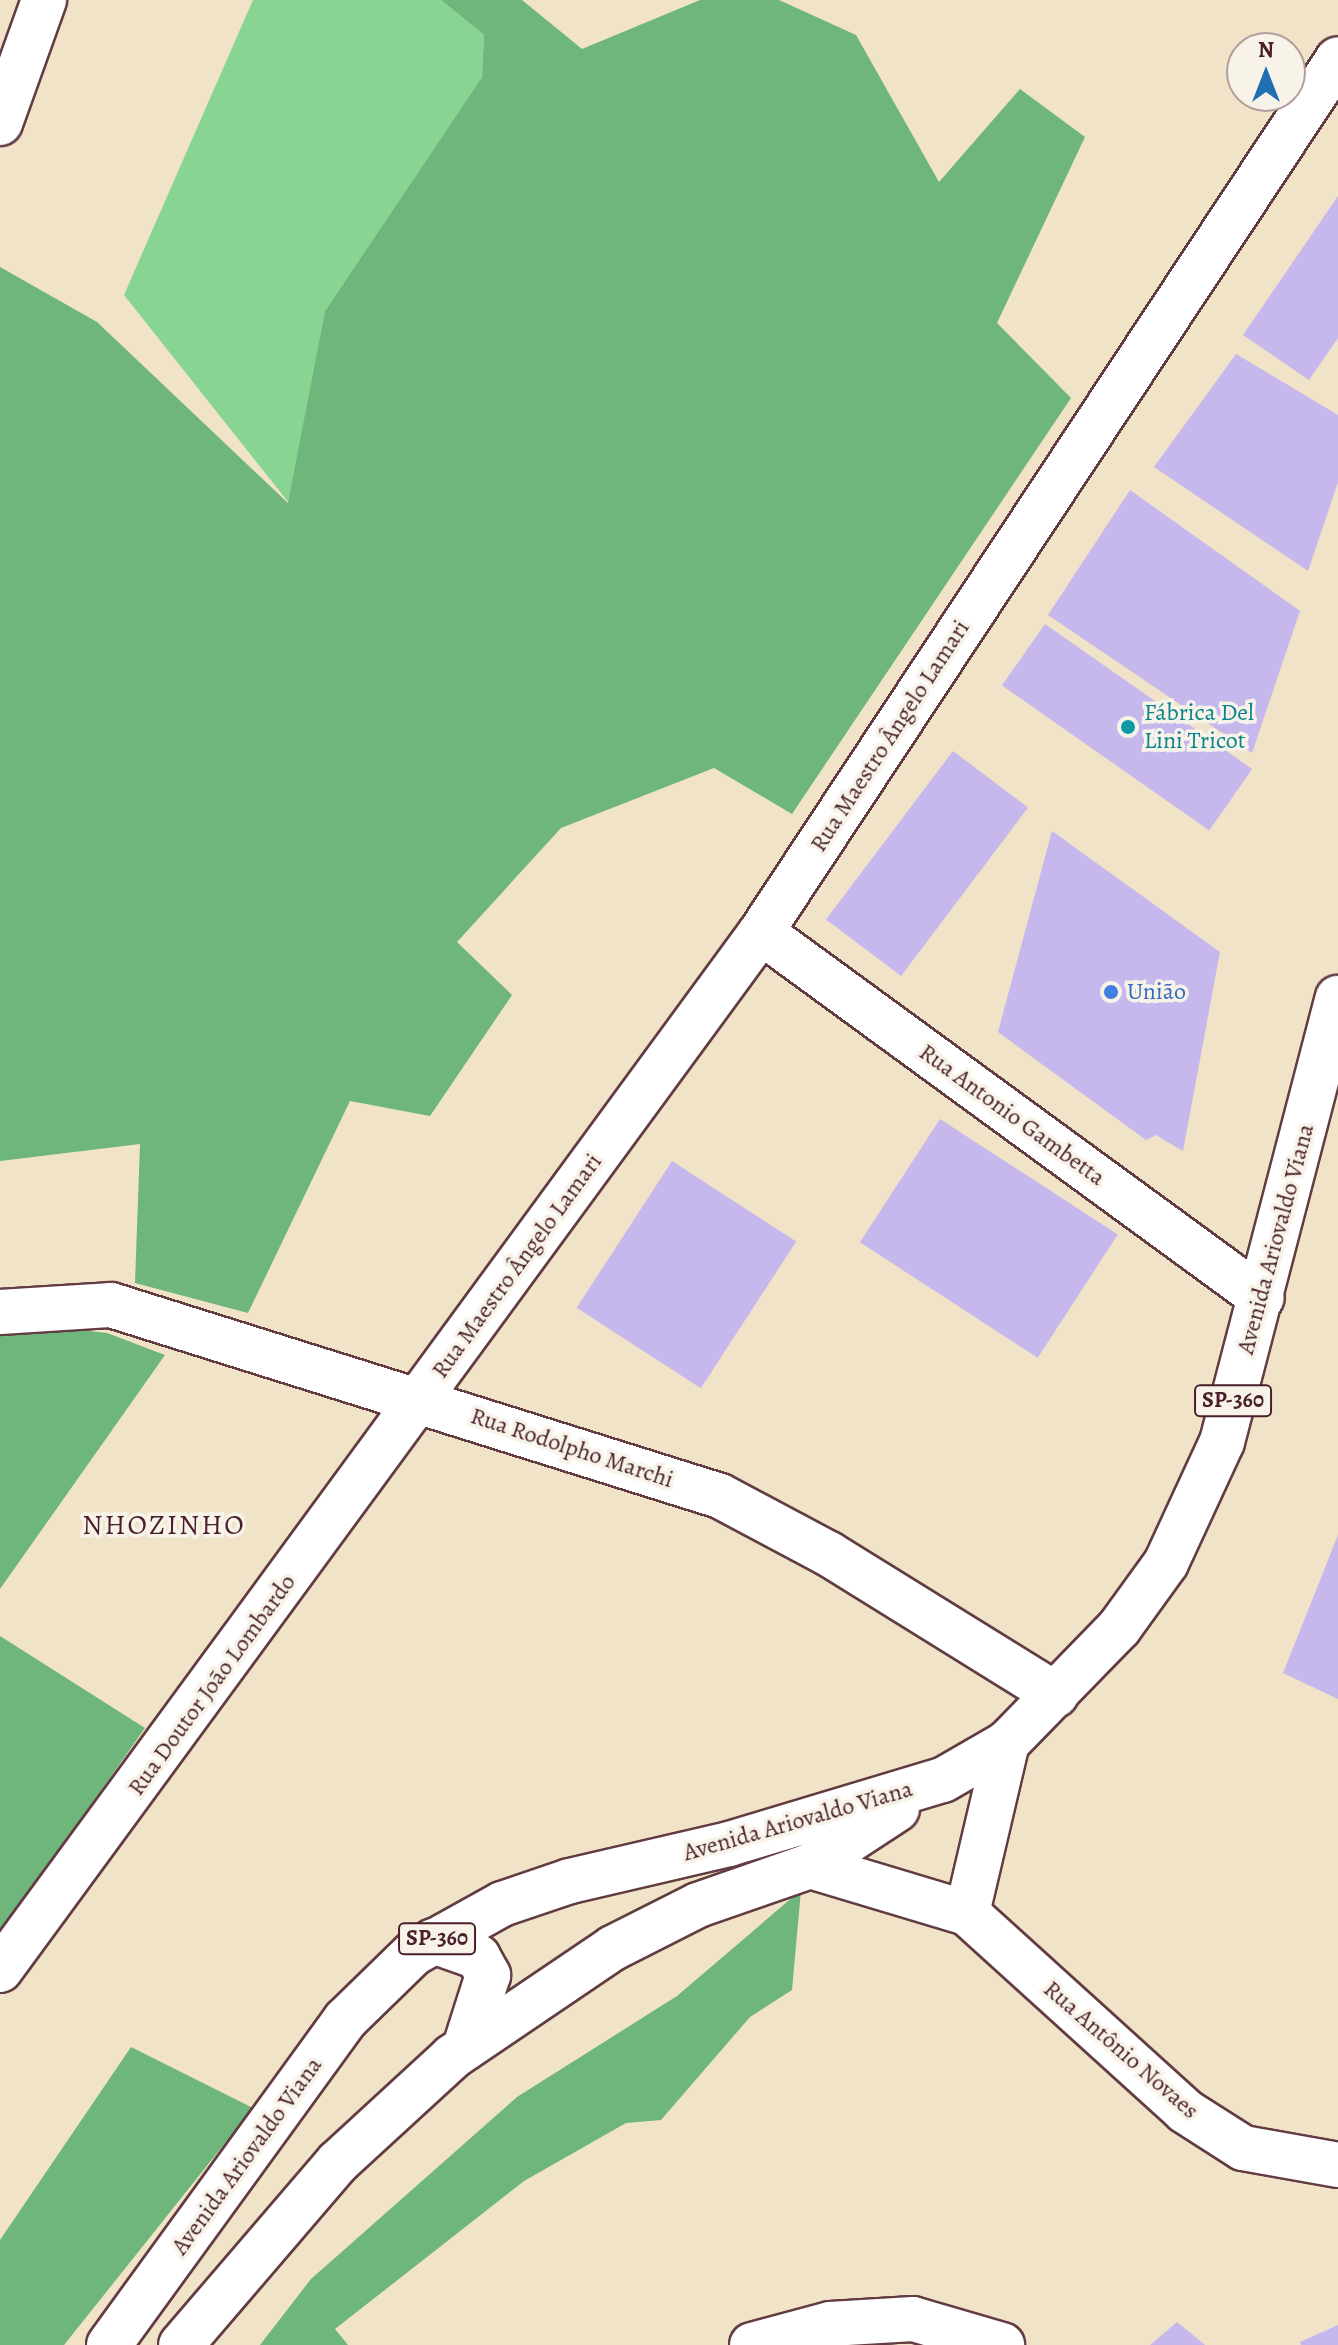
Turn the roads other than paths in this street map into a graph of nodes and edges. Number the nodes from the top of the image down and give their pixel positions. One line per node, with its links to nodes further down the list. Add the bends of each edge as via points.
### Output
1 (44, 0): 3 (street)
2 (1338, 59): 4 (street, Rua Maestro Ângelo Lamari)
3 (0, 123)
4 (761, 932): 6 (street, Rua Antonio Gambetta); 8 (street, Rua Maestro Ângelo Lamari)
5 (1338, 998): 6 (street, Avenida Ariovaldo Viana / SP-360)
6 (1262, 1298): 9 (street, Avenida Ariovaldo Viana / SP-360, via 1198,1504 1119,1628)
7 (0, 1312): 8 (street, Rua Rodolpho Marchi, via 111,1305)
8 (421, 1399): 9 (street, Rua Rodolpho Marchi, via 720,1496 829,1554); 15 (street, Rua Doutor João Lombardo)
9 (1056, 1695): 10 (street, Avenida Ariovaldo Viana / SP-360)
10 (1007, 1743): 11 (street, SP-360); 13 (street)
11 (936, 1783): 12 (street, Avenida Ariovaldo Viana / SP-360); 14 (street, Avenida Ariovaldo Viana / SP-360, via 570,1881 502,1904)
12 (810, 1866): 13 (street, Rua Antônio Novaes); 16 (street, Avenida Ariovaldo Viana / SP-360, via 698,1905 613,1948)
13 (967, 1913): 17 (street, Rua Antônio Novaes, via 1185,2111 1243,2148)
14 (433, 1941): 16 (street, SP-360, via 478,1957 488,1975); 18 (street, Avenida Ariovaldo Viana / SP-360, via 345,2020)
15 (0, 1970)
16 (465, 2047): 19 (street, Avenida Ariovaldo Viana / SP-360, via 338,2162)
17 (1338, 2165)
18 (109, 2345)
19 (181, 2345)
20 (752, 2345): 21 (street, via 830,2324 913,2319)
21 (1002, 2345)

